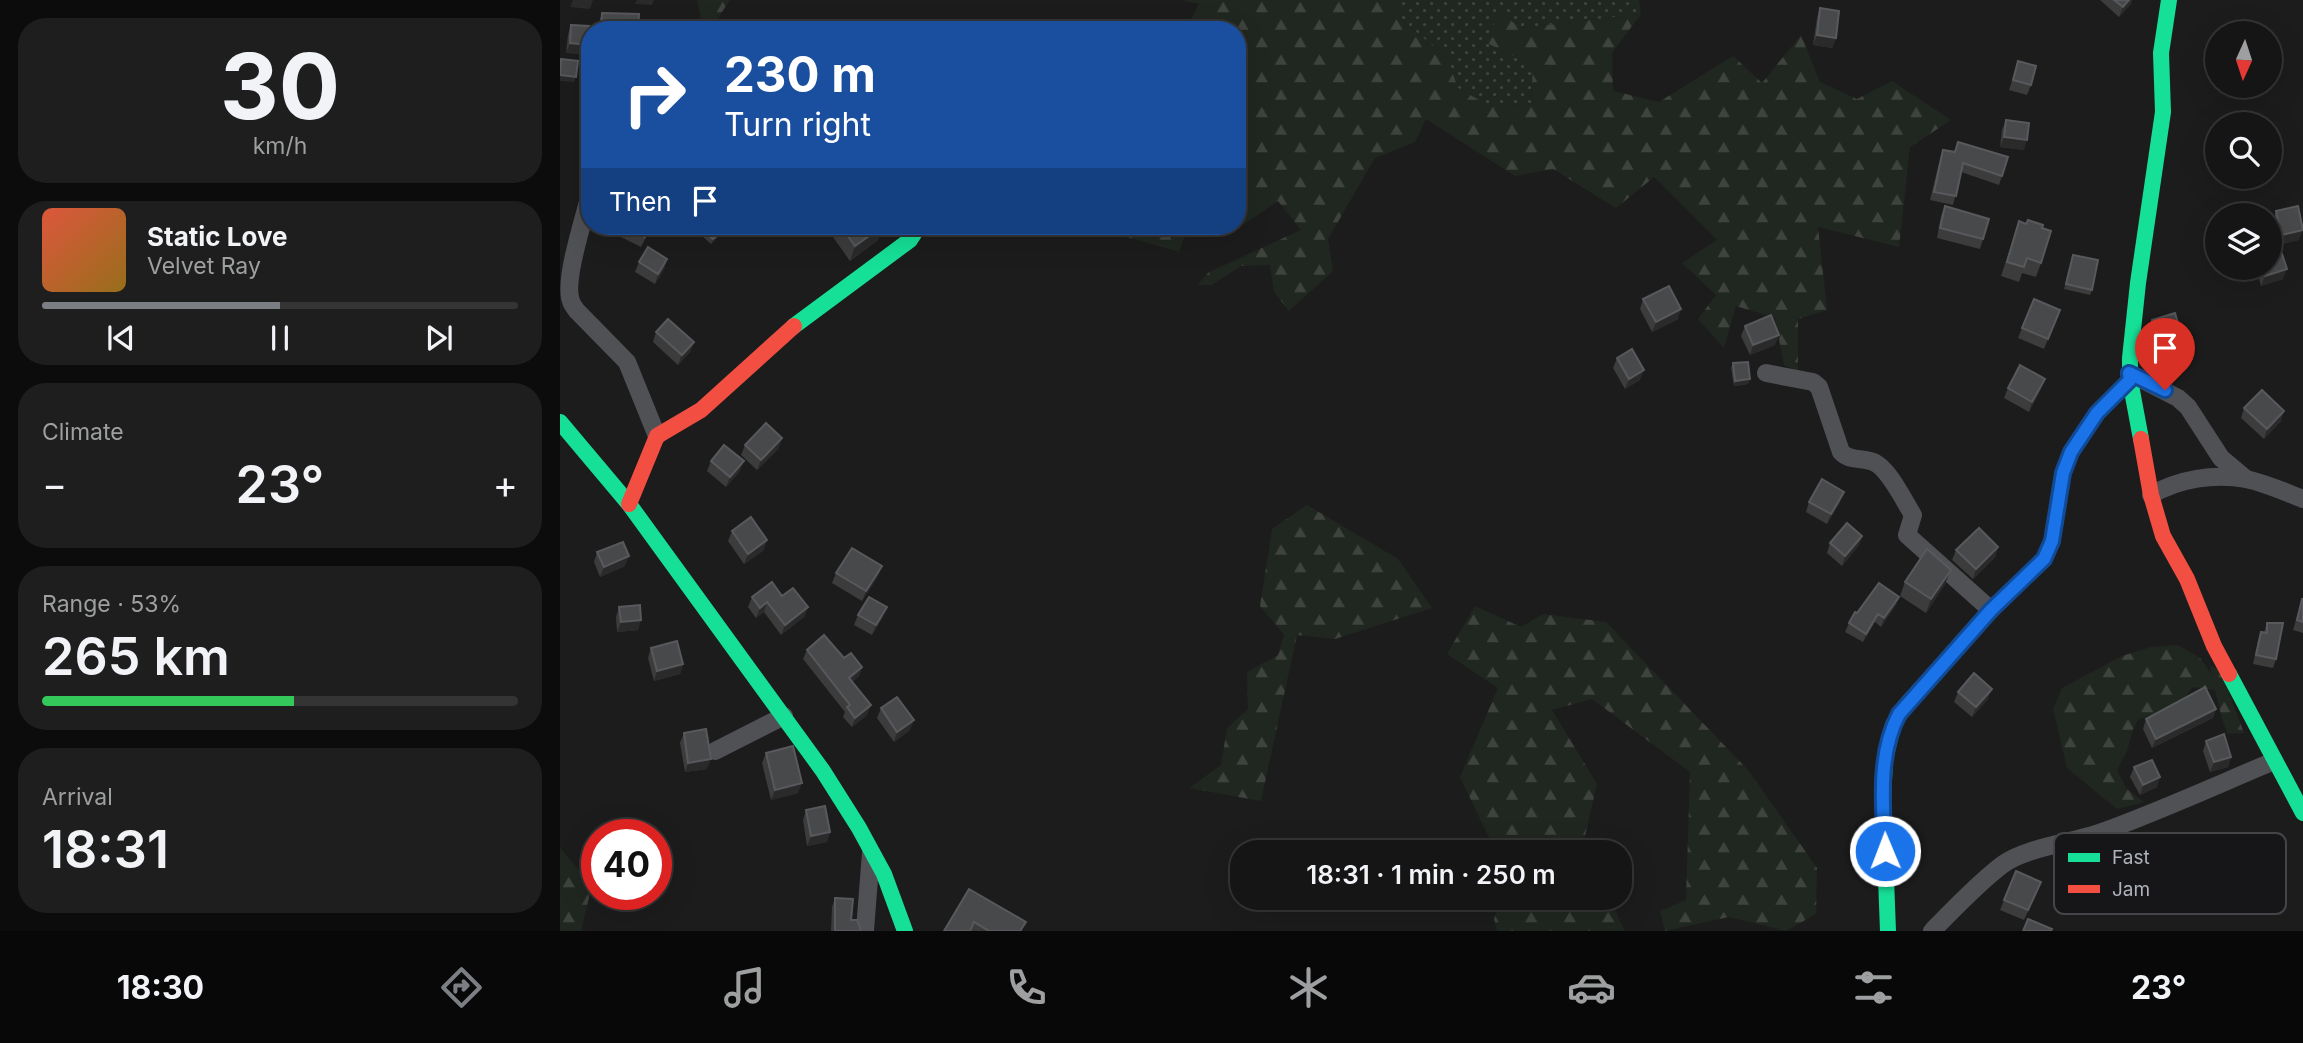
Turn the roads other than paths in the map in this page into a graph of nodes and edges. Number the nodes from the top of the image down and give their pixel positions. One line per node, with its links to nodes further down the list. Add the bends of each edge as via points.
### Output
1 (2169, 0): 5 (street, via 2161,52 2163,112)
2 (581, 229): 7 (street, via 570,301 627,362)
3 (913, 235): 7 (street, via 769,346 701,410)
4 (1766, 373): 12 (street, via 1819,387 1841,452 1853,460 1877,463 1913,515 1908,535)
5 (2129, 377): 8 (street, via 2178,398 2212,447); 9 (street); 12 (street, via 2071,452 2044,559)
6 (560, 422): 11 (street)
7 (657, 436): 11 (street)
8 (2246, 479): 9 (street, via 2190,479); 10 (street)
9 (2151, 495): 15 (street, via 2163,536)
10 (2303, 499)
11 (629, 504): 13 (street)
12 (1991, 610): 22 (street, via 1905,706 1894,725 1885,760 1883,799)
13 (784, 716): 14 (street); 19 (street)
14 (715, 751)
15 (2274, 761): 16 (street); 17 (street)
16 (2303, 813)
17 (2100, 833)
18 (2054, 846): 23 (street, via 2033,850 2002,865)
19 (872, 852): 20 (street); 21 (street)
20 (865, 930)
21 (905, 931)
22 (1888, 931)
23 (1932, 931)

